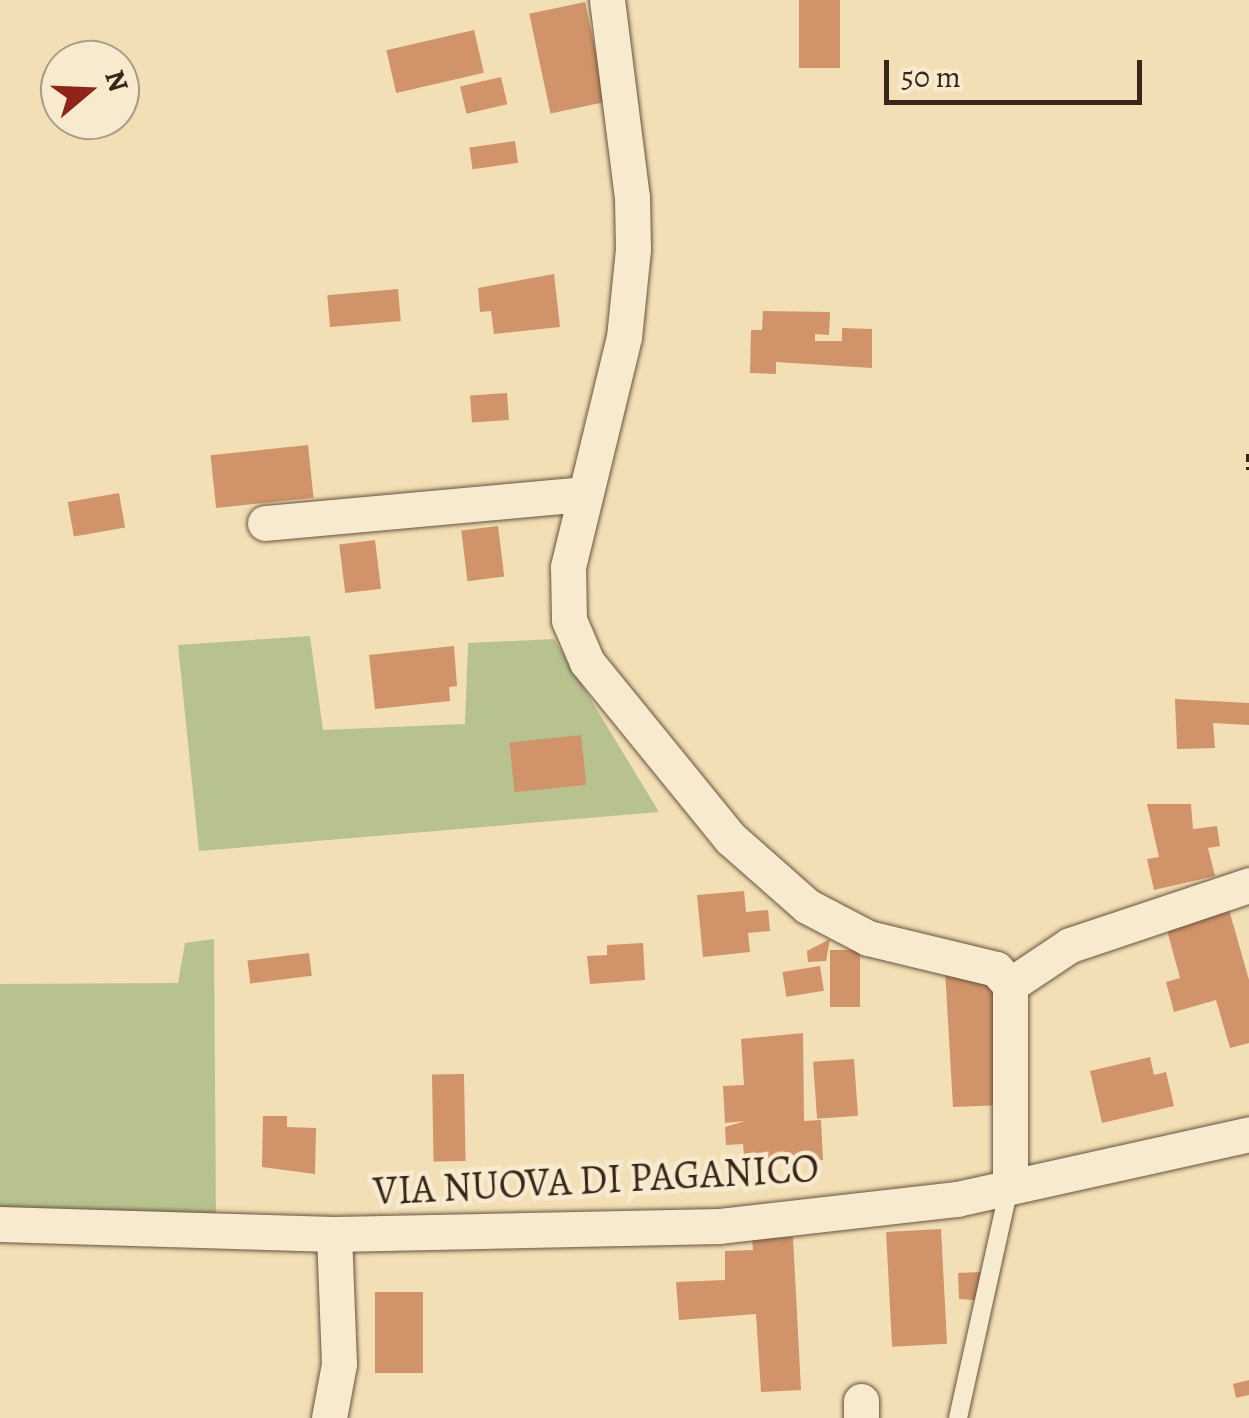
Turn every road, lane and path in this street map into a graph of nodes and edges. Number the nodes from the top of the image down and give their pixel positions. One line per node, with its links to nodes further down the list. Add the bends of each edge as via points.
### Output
1 (607, 0): 4 (street, via 632,197 631,282 624,337)
2 (1249, 454): 3 (path)
3 (1249, 470)
4 (582, 494): 5 (street); 7 (street, via 568,567 568,610 579,650 730,838 807,906 855,932 996,969)
5 (265, 522)
6 (1249, 885): 7 (street, via 1070,945)
7 (1010, 985): 9 (street)
8 (1249, 1134): 9 (street, VIA NUOVA DI PAGANICO)
9 (1010, 1184): 11 (street, VIA NUOVA DI PAGANICO, via 957,1199 720,1226); 13 (lane)
10 (0, 1224): 11 (street, VIA NUOVA DI PAGANICO)
11 (334, 1234): 12 (street, via 340,1364)
12 (329, 1418)
13 (958, 1418)

